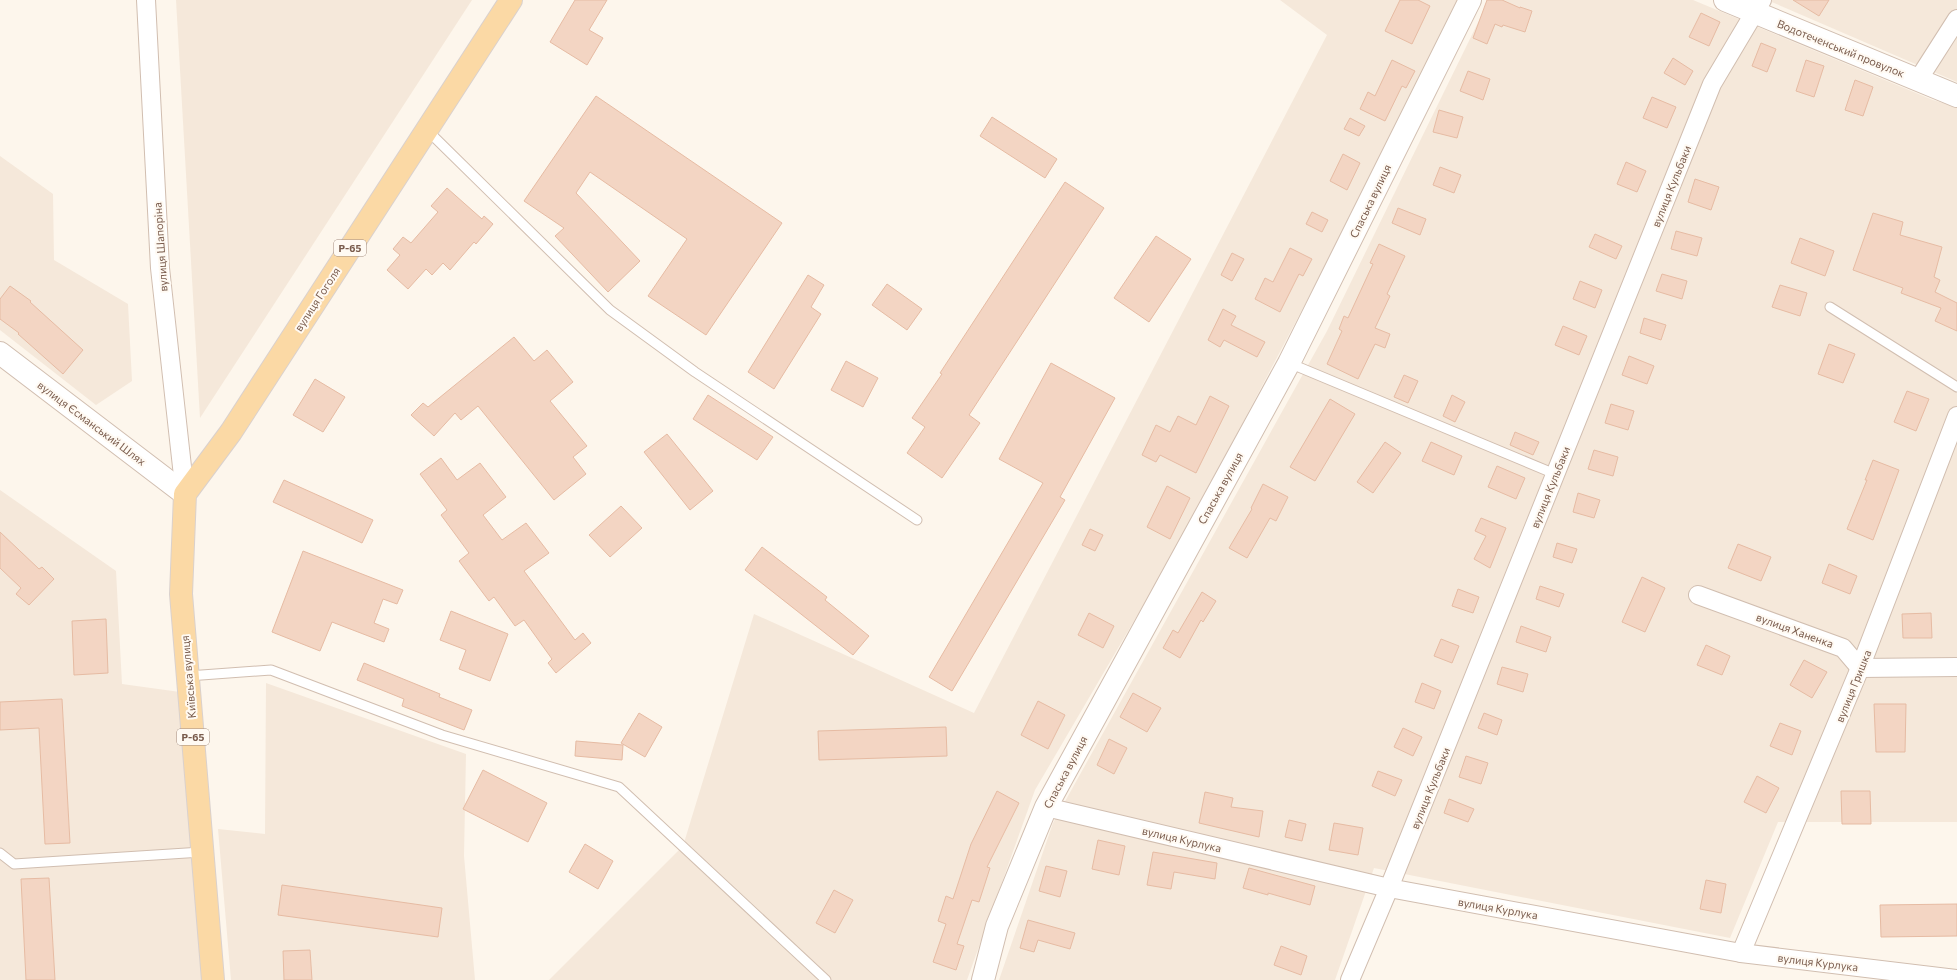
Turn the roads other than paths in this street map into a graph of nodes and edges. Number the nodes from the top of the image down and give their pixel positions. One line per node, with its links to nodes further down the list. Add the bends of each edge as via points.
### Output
1 (146, 0): 16 (street, вулиця Шапоріна, via 160,268)
2 (511, 0): 9 (main road, вулиця Гоголя / Р-65)
3 (1470, 0): 12 (street, Спаська вулиця)
4 (1725, 0): 5 (street, Водотеченський провулок)
5 (1758, 6): 7 (street, Водотеченський провулок); 15 (street, вулиця Кульбаки, via 1712,84)
6 (1957, 19): 7 (street)
7 (1918, 80): 8 (street, Водотеченський провулок)
8 (1957, 96)
9 (427, 130): 16 (main road, вулиця Гоголя / Р-65, via 231,432); 17 (lane, via 610,310 695,372)
10 (1830, 307): 13 (lane)
11 (0, 353): 16 (street, вулиця Єсманський Шлях)
12 (1289, 363): 15 (lane); 22 (street, Спаська вулиця)
13 (1957, 387)
14 (1957, 416): 20 (street, вулиця Гришка)
15 (1555, 474): 25 (street, вулиця Кульбаки)
16 (185, 494): 21 (main road, Київська вулиця / Р-65, via 181,594)
17 (917, 520)
18 (1698, 595): 20 (street, вулиця Ханенка, via 1843,648)
19 (1957, 667): 20 (street)
20 (1860, 668): 26 (street, вулиця Гришка)
21 (188, 676): 23 (main road, Київська вулиця / Р-65); 29 (lane, via 270,670 442,735 619,787)
22 (1046, 807): 25 (street, вулиця Курлука); 30 (street, Спаська вулиця, via 997,926)
23 (202, 852): 24 (lane, via 14,864); 28 (main road, Київська вулиця / Р-65)
24 (0, 853)
25 (1389, 888): 26 (street, вулиця Курлука); 31 (street, вулиця Кульбаки)
26 (1742, 953): 27 (street, вулиця Курлука)
27 (1957, 979)
28 (213, 980)
29 (826, 980)
30 (983, 980)
31 (1350, 980)

